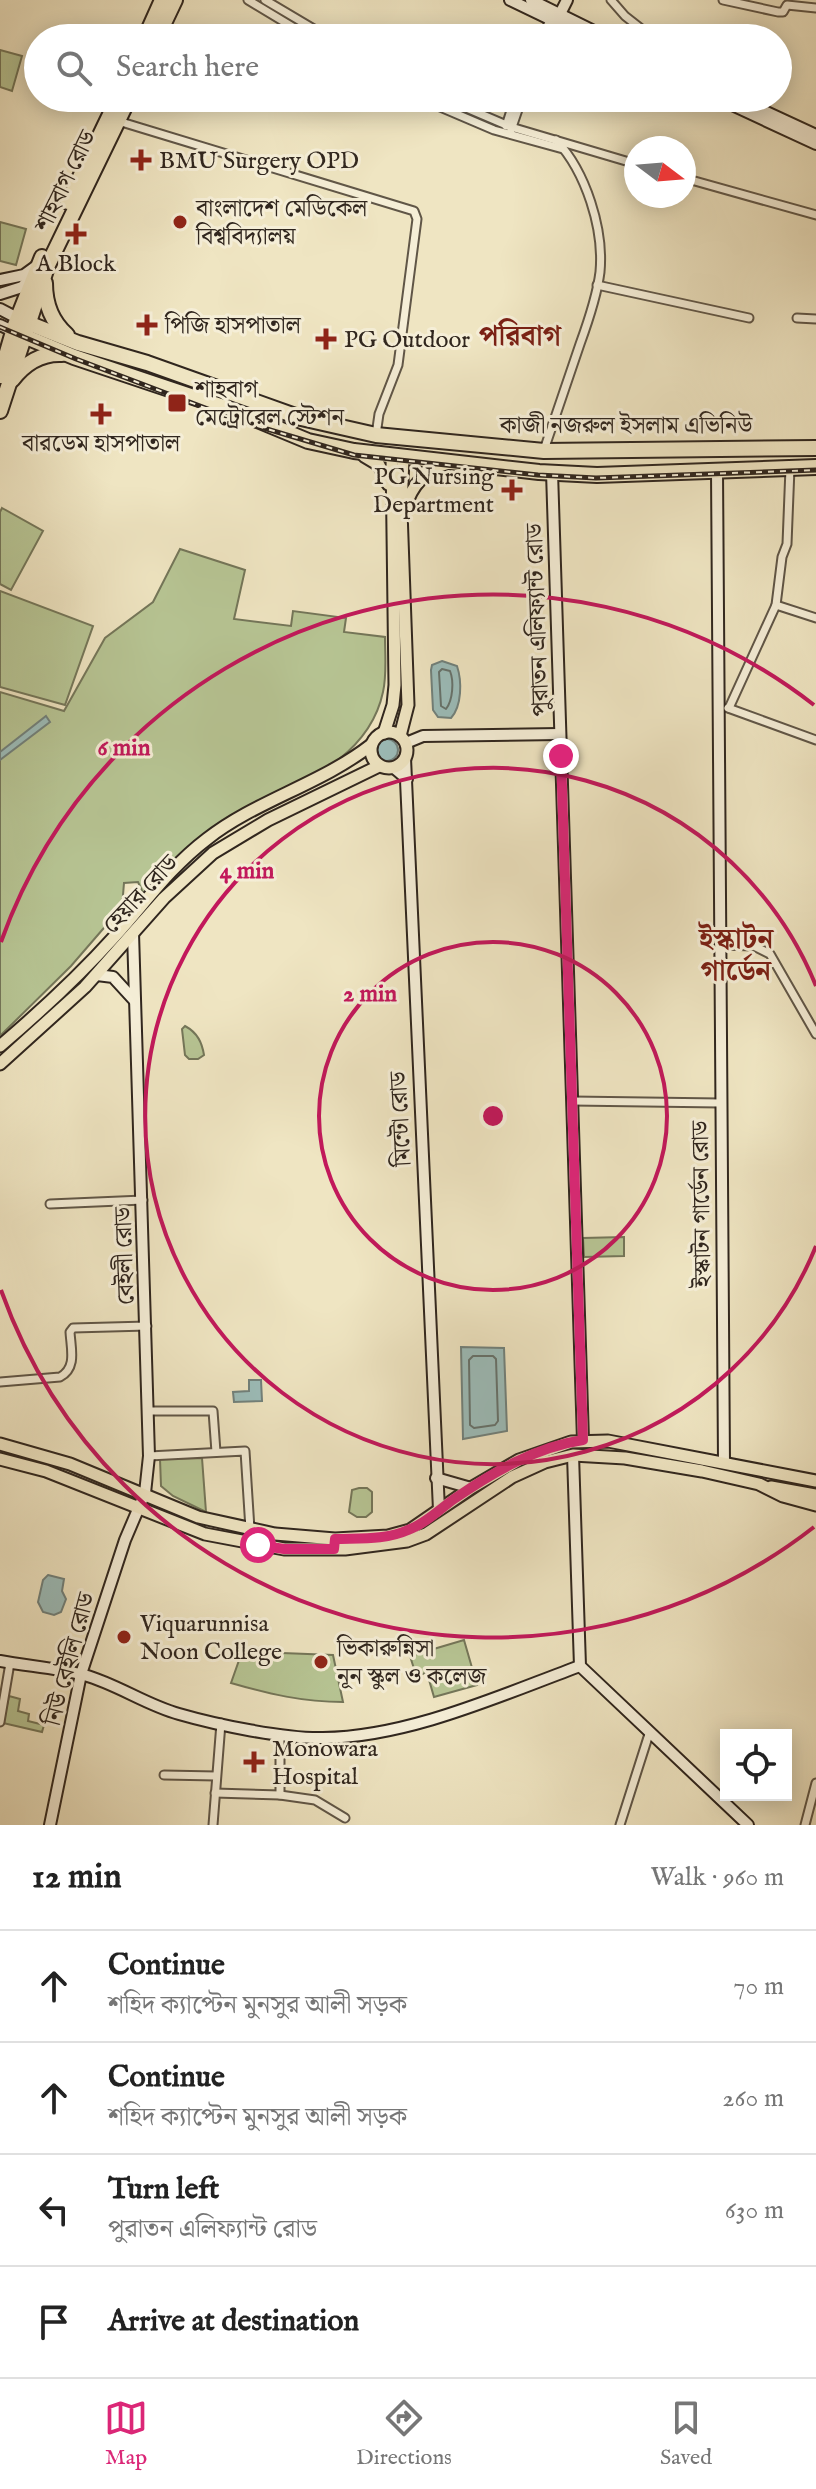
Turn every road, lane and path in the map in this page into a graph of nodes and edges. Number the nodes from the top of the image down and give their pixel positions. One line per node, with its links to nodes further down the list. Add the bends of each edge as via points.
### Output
1 (162, 0): 14 (highway)
2 (175, 0): 15 (highway)
3 (248, 0): 11 (street)
4 (510, 0): 13 (main road)
5 (531, 0): 13 (main road)
6 (560, 0): 13 (main road)
7 (567, 0): 13 (main road)
8 (611, 0): 22 (street)
9 (723, 0): 10 (street, via 778,12)
10 (787, 3): 12 (street)
11 (267, 5): 16 (street); 17 (street)
12 (816, 8)
13 (555, 17): 18 (street); 19 (street); 20 (main road); 21 (main road)
14 (151, 24)
15 (164, 24)
16 (292, 24)
17 (303, 24)
18 (551, 24)
19 (553, 24)
20 (566, 24)
21 (573, 24)
22 (635, 24)
23 (112, 112): 41 (highway, শাহবাগ রোড)
24 (122, 112): 31 (highway, শাহবাগ রোড)
25 (458, 112): 32 (street)
26 (471, 112): 32 (street)
27 (512, 112): 32 (street)
28 (516, 112): 32 (street)
29 (747, 112): 35 (main road)
30 (766, 112): 33 (main road)
31 (118, 121): 41 (highway, শাহবাগ রোড); 53 (street, via 414,211 398,365)
32 (508, 130): 34 (street); 37 (street)
33 (816, 135)
34 (556, 140): 36 (street); 37 (street)
35 (816, 144)
36 (577, 147): 37 (street); 38 (street)
37 (565, 149): 43 (street, via 596,226)
38 (624, 161)
39 (696, 181): 40 (street)
40 (816, 215)
41 (43, 265): 42 (main road); 44 (main road, via 22,287); 49 (highway, শাহবাগ রোড); 50 (highway, via 48,308)
42 (0, 280)
43 (597, 285): 46 (street); 57 (street)
44 (0, 294)
45 (0, 309): 49 (main road)
46 (749, 318)
47 (797, 318): 48 (street)
48 (816, 319)
49 (19, 327): 50 (highway, কাজী নজরুল ইসলাম এভিনিউ); 51 (highway); 52 (highway)
50 (76, 350): 52 (highway, via 34,360 21,369); 53 (highway, কাজী নজরুল ইসলাম এভিনিউ, via 147,363 301,418); 56 (highway, কাজী নজরুল ইসলাম এভিনিউ, via 308,441)
51 (0, 376)
52 (2, 404)
53 (376, 435): 54 (highway, কাজী নজরুল ইসলাম এভিনিউ)
54 (400, 438): 57 (highway, কাজী নজরুল ইসলাম এভিনিউ); 58 (highway)
55 (816, 448): 57 (highway, কাজী নজরুল ইসলাম এভিনিউ)
56 (354, 451): 58 (highway, কাজী নজরুল ইসলাম এভিনিউ); 64 (main road, via 372,459 384,473 388,519)
57 (544, 451)
58 (398, 457): 59 (highway, কাজী নজরুল ইসলাম এভিনিউ); 64 (main road)
59 (449, 463): 63 (highway, কাজী নজরুল ইসলাম এভিনিউ); 64 (main road, via 427,473 414,487)
60 (816, 467): 61 (highway, কাজী নজরুল ইসলাম এভিনিউ)
61 (790, 468): 62 (highway, কাজী নজরুল ইসলাম এভিনিউ); 65 (street, via 787,544)
62 (717, 471): 63 (highway, কাজী নজরুল ইসলাম এভিনিউ); 67 (main road, ইস্কাটন গার্ডেন রোড)
63 (552, 472): 70 (main road, পুরাতন এলিফ্যান্ট রোড)
64 (396, 524): 68 (main road, via 407,647); 69 (main road, via 395,685)
65 (776, 605): 66 (street); 67 (street)
66 (816, 618)
67 (723, 709): 73 (street); 80 (main road, ইস্কাটন গার্ডেন রোড)
68 (407, 719): 71 (main road); 72 (main road)
69 (384, 733): 72 (main road); 74 (main road)
70 (560, 734): 71 (main road); 86 (main road, পুরাতন এলিফ্যান্ট রোড)
71 (420, 737): 72 (main road)
72 (403, 739): 75 (main road)
73 (816, 740)
74 (371, 745): 76 (main road); 84 (main road, via 343,766 207,838 167,874 77,976)
75 (405, 758): 77 (main road); 78 (main road, মিন্টো রোড)
76 (379, 766): 77 (main road); 79 (main road, হেয়ার রোড, via 213,853)
77 (394, 768): 78 (main road)
78 (407, 779): 100 (main road, মিন্টো রোড)
79 (133, 933): 81 (main road, হেয়ার রোড); 82 (main road, বেইলী রোড)
80 (719, 945): 83 (street, via 754,946 770,954); 87 (main road, ইস্কাটন গার্ডেন রোড)
81 (97, 975): 82 (main road, via 118,980); 85 (main road, হেয়ার রোড)
82 (136, 1003): 88 (main road, বেইলী রোড)
83 (816, 1034)
84 (0, 1046)
85 (0, 1064)
86 (572, 1101): 87 (street); 93 (main road, পুরাতন এলিফ্যান্ট রোড)
87 (720, 1103): 99 (main road, ইস্কাটন গার্ডেন রোড)
88 (143, 1200): 89 (street); 90 (main road, বেইলী রোড)
89 (50, 1204)
90 (147, 1326): 91 (street, via 73,1328 68,1372); 92 (main road, বেইলী রোড)
91 (0, 1382)
92 (148, 1411): 95 (street, via 213,1411); 97 (main road, বেইলী রোড)
93 (583, 1440): 99 (main road); 104 (main road, via 528,1456)
94 (0, 1444): 105 (main road)
95 (216, 1452): 97 (street); 110 (street, via 245,1451)
96 (573, 1455): 101 (main road); 109 (main road, via 512,1477); 113 (main road)
97 (149, 1456): 105 (main road, বেইলী রোড)
98 (0, 1459): 108 (main road)
99 (724, 1462): 101 (main road)
100 (436, 1478): 104 (main road); 109 (main road, মিন্টো রোড)
101 (761, 1478): 102 (main road); 103 (main road); 107 (main road, via 783,1496)
102 (816, 1484): 103 (main road)
103 (791, 1486): 106 (main road)
104 (471, 1488): 109 (main road)
105 (145, 1493): 108 (main road, বেইলী রোড); 110 (main road, via 198,1517)
106 (816, 1495)
107 (816, 1505)
108 (139, 1507): 111 (main road, via 231,1540 284,1549); 114 (main road, নিউ বেইলি রোড)
109 (442, 1515): 111 (main road, via 398,1534)
110 (250, 1529): 111 (main road)
111 (334, 1544)
112 (5, 1662): 114 (main road); 115 (street)
113 (580, 1666): 117 (main road, via 405,1725 323,1738); 118 (main road)
114 (81, 1674): 116 (main road, via 162,1709); 126 (main road, নিউ বেইলি রোড)
115 (0, 1722)
116 (221, 1723): 117 (main road); 120 (street)
117 (280, 1734): 123 (street)
118 (649, 1734): 125 (main road); 128 (street)
119 (164, 1775): 120 (street)
120 (216, 1776): 122 (street)
121 (816, 1783): 129 (street)
122 (215, 1793): 123 (street); 127 (street)
123 (280, 1795): 124 (street, via 315,1800)
124 (345, 1818)
125 (745, 1824)
126 (50, 1825)
127 (213, 1825)
128 (620, 1825)
129 (805, 1825)

